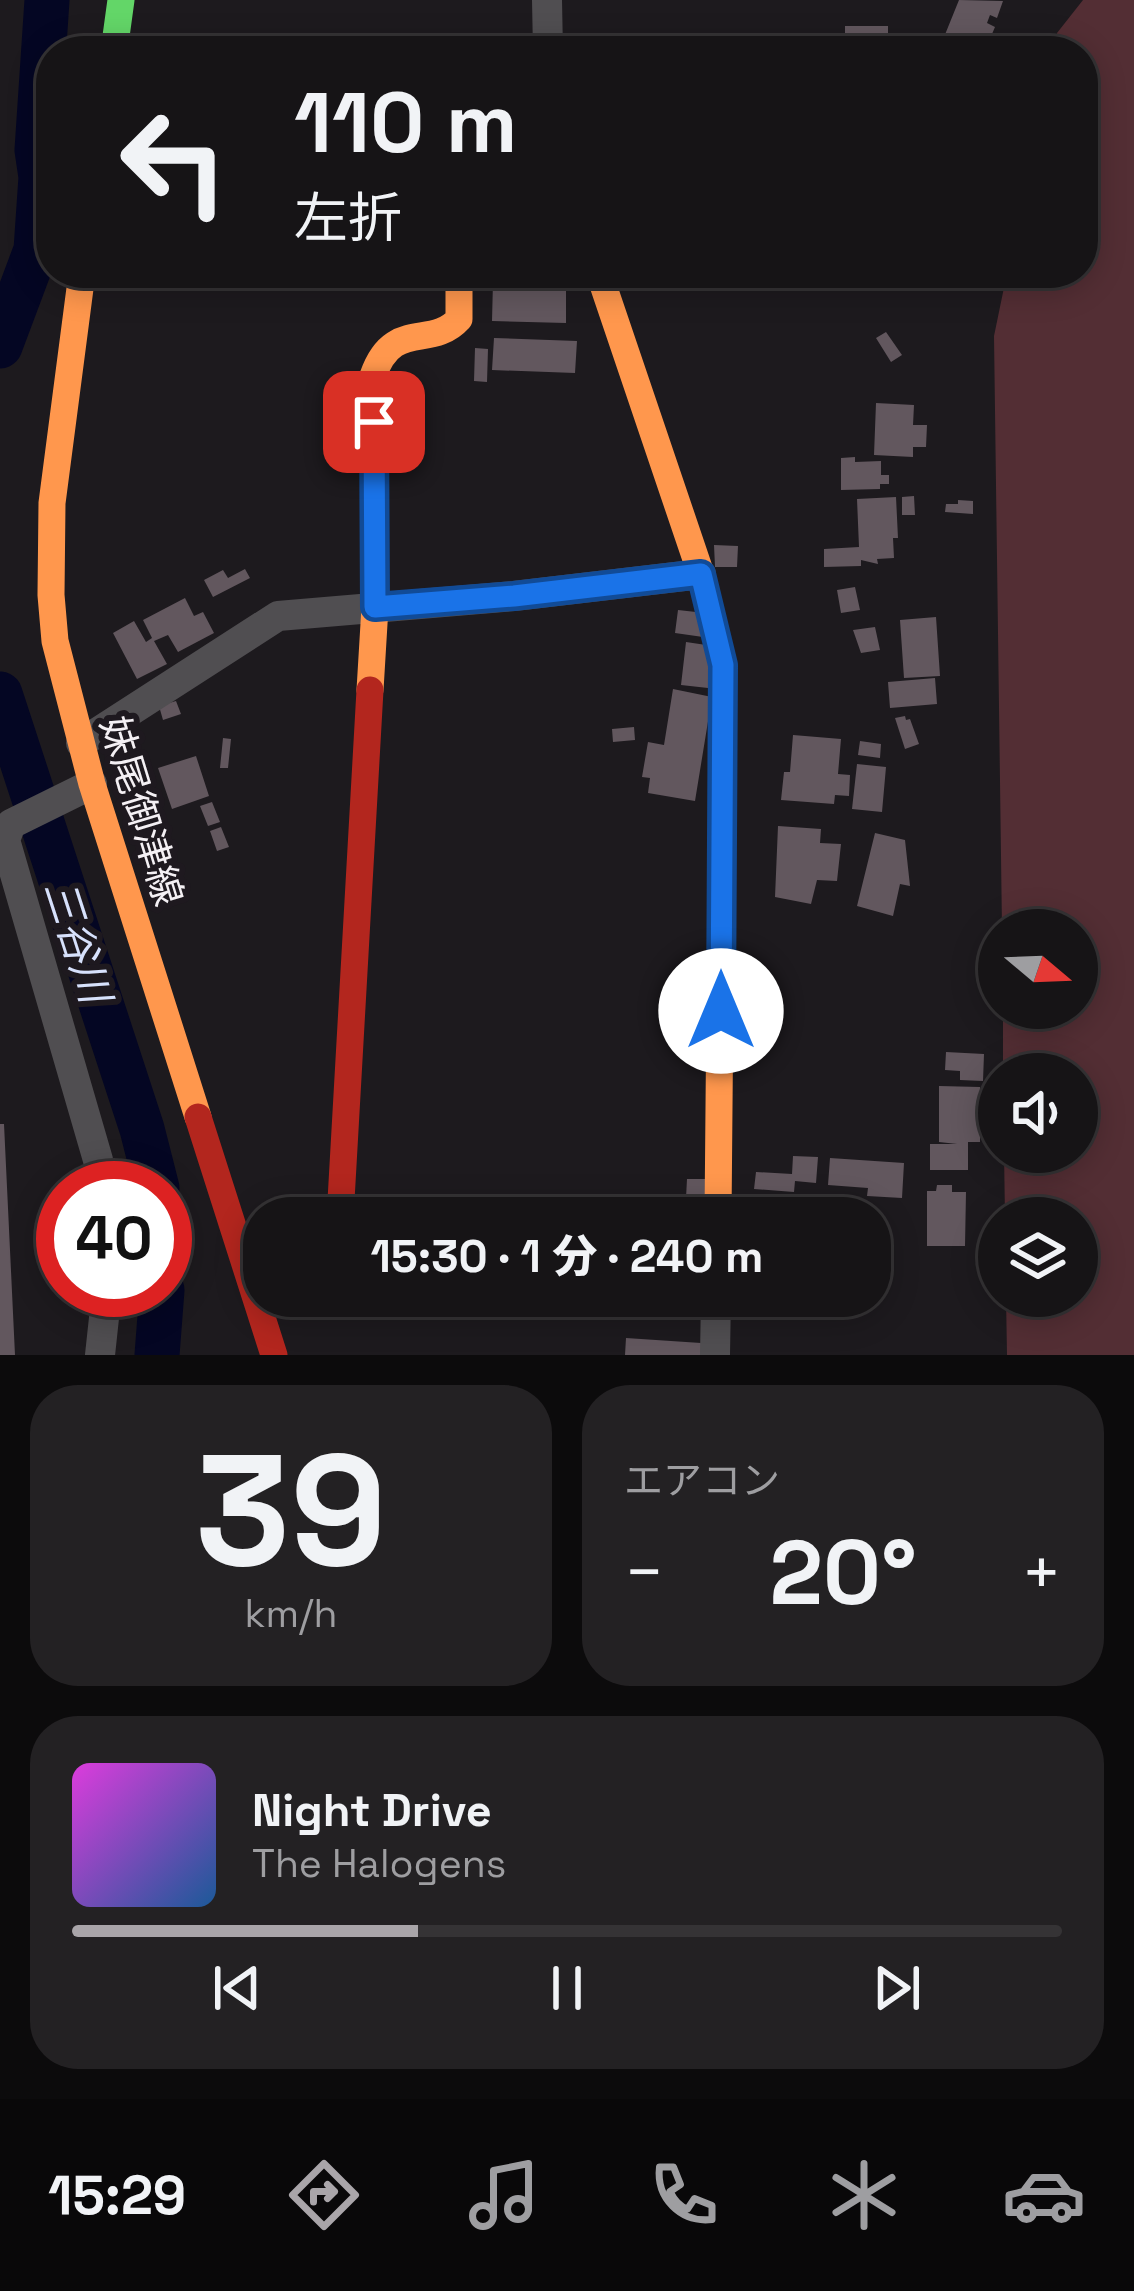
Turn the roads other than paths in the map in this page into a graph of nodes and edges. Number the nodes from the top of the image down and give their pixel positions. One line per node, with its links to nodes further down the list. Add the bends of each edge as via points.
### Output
1 (121, 0): 3 (street)
2 (547, 0): 4 (street)
3 (116, 36)
4 (548, 36)
5 (80, 288): 10 (street, 妹尾御津線, via 52,583 65,695)
6 (458, 288): 9 (street, via 459,320 450,329 398,338 378,356)
7 (604, 288): 8 (street)
8 (701, 574): 9 (street); 14 (street, via 723,665)
9 (375, 607): 10 (street, via 278,616); 13 (street)
10 (81, 743): 11 (street, 妹尾御津線)
11 (92, 784): 12 (street, via 11,824 5,840); 15 (street, 妹尾御津線)
12 (98, 1161)
13 (341, 1197)
14 (718, 1197)
15 (243, 1229)
16 (104, 1317): 19 (street)
17 (266, 1317): 20 (street, 妹尾御津線)
18 (716, 1317): 21 (street)
19 (100, 1355)
20 (274, 1355)
21 (716, 1355)

